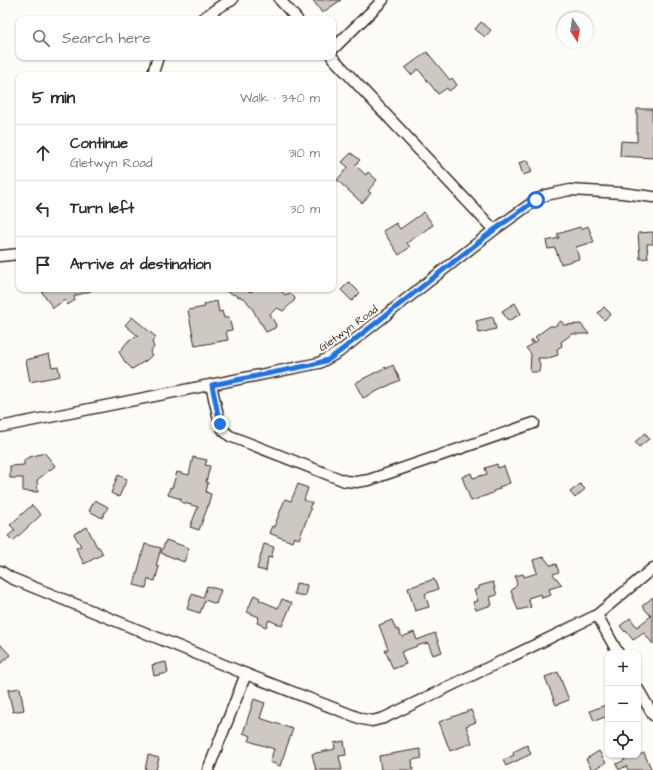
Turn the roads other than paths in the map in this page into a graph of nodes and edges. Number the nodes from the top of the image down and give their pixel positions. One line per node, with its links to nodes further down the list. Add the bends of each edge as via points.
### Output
1 (232, 0): 4 (street)
2 (280, 0): 5 (street)
3 (384, 0): 6 (street)
4 (206, 16)
5 (294, 16)
6 (336, 46)
7 (157, 60): 9 (street)
8 (335, 60): 11 (street)
9 (154, 72)
10 (653, 197): 11 (street, Gletwyn Road, via 622,193 557,192 536,200)
11 (494, 230): 14 (street, Gletwyn Road, via 328,360)
12 (16, 254): 13 (street)
13 (0, 256)
14 (212, 385): 15 (street, via 220,424 230,436 345,481 369,480); 16 (street, Gletwyn Road)
15 (534, 423)
16 (0, 427)
17 (653, 568): 19 (street)
18 (0, 571): 21 (street, via 11,578)
19 (597, 615): 20 (street); 21 (street, via 384,718 372,721)
20 (616, 650)
21 (246, 674): 24 (street)
22 (641, 694): 23 (street)
23 (653, 715)
24 (208, 770)

